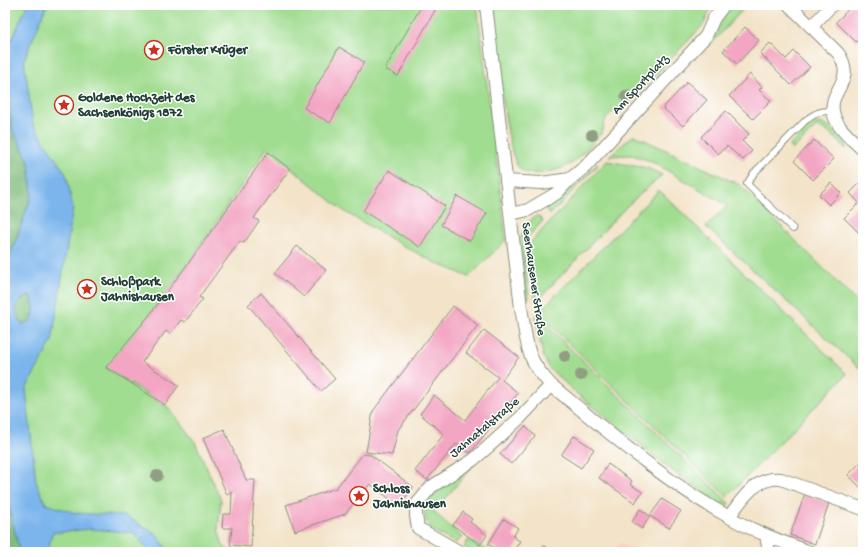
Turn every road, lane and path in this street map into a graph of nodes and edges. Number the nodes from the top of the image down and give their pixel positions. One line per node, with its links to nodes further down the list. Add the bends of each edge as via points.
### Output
1 (486, 5): 9 (street, Seerhausener Straße)
2 (724, 5): 8 (street, Am Sportplatz, via 714,18 706,36 586,166)
3 (789, 5): 5 (street)
4 (832, 5): 5 (street)
5 (811, 27): 6 (street, via 838,53 845,70 841,87 834,99)
6 (833, 111): 7 (street, via 838,125); 11 (lane, via 816,113 806,120 754,173 747,184)
7 (863, 150)
8 (570, 179): 9 (street, via 541,183); 10 (street, Am Sportplatz, via 557,193 528,210)
9 (506, 181): 10 (street, Seerhausener Straße)
10 (511, 214): 12 (street, Seerhausener Straße, via 521,308 530,355)
11 (793, 230)
12 (551, 385): 14 (street, Seerhausener Straße, via 664,476); 16 (street, Jahnatalstraße, via 522,417 473,460 431,487 416,505 418,528)
13 (863, 509): 14 (street, via 774,478 752,488)
14 (729, 517): 15 (street, Seerhausener Straße)
15 (766, 536): 17 (street); 18 (street, Seerhausener Straße)
16 (460, 552)
17 (769, 552)
18 (810, 552)

